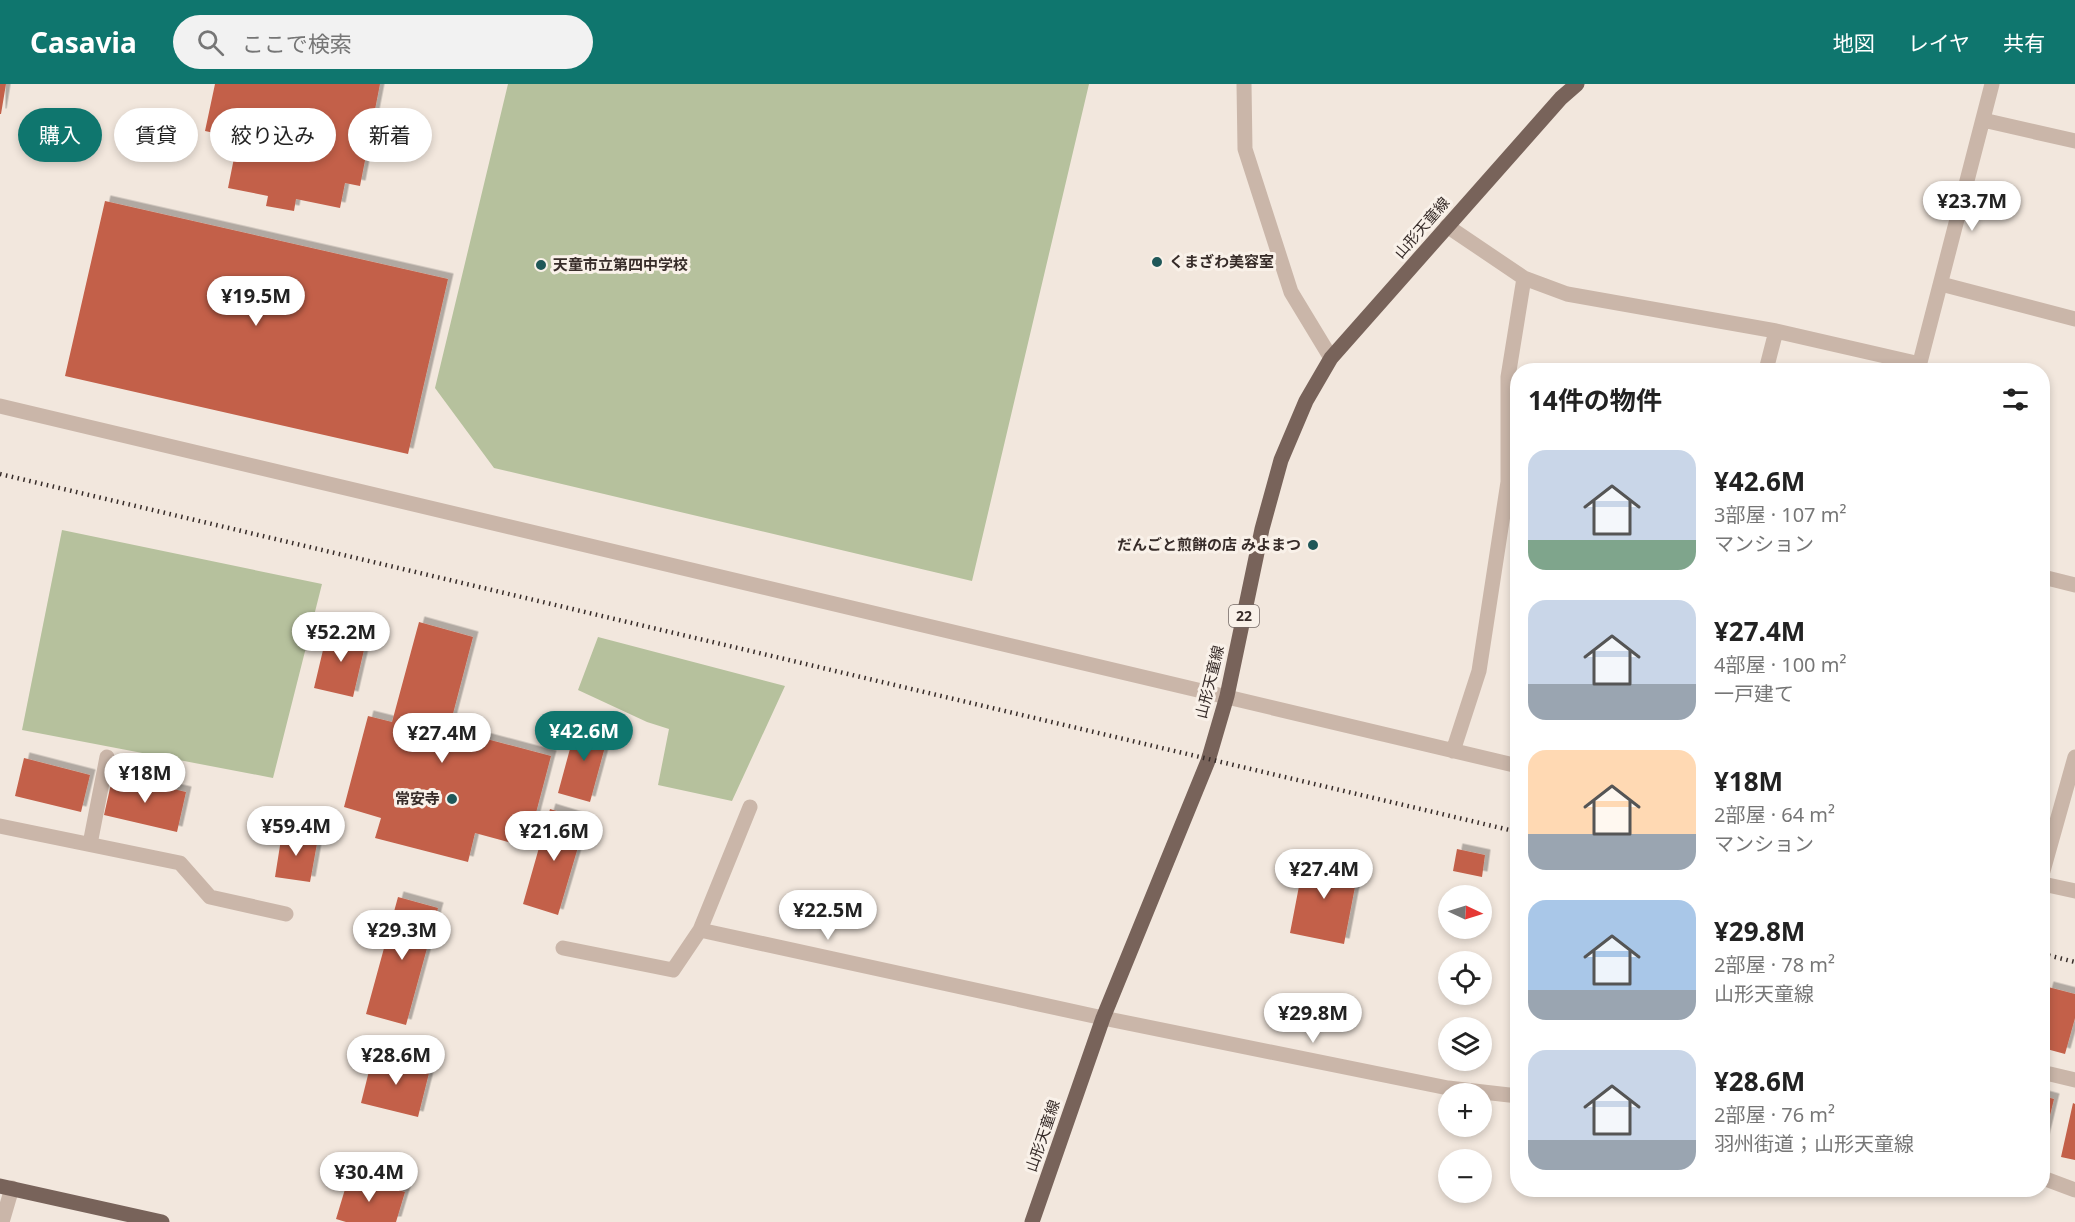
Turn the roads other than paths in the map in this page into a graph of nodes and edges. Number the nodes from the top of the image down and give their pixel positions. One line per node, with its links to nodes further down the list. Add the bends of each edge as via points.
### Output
1 (1244, 84): 11 (street, via 1245,149 1291,292)
2 (1578, 84): 6 (main road, 山形天童線 / 22, via 1561,98)
3 (1992, 84): 4 (street)
4 (1983, 120): 5 (street); 8 (street)
5 (2075, 141)
6 (1447, 226): 7 (street); 11 (main road, 山形天童線 / 22)
7 (1524, 278): 10 (street, via 1567,294); 12 (street)
8 (1941, 284): 9 (street); 15 (street)
9 (2075, 319)
10 (1776, 331): 13 (street); 14 (street)
11 (1331, 358): 20 (main road, 山形天童線 / 22, via 1306,401 1281,460 1262,529)
12 (1510, 363)
13 (1768, 363)
14 (1903, 363)
15 (1920, 363)
16 (1510, 366): 21 (street, via 1508,482 1479,671)
17 (0, 406): 20 (street)
18 (2050, 579): 19 (street)
19 (2075, 585)
20 (1227, 696): 21 (street); 34 (main road, 山形天童線 / 22, via 1208,761)
21 (1454, 751): 24 (street)
22 (107, 757): 27 (street)
23 (2075, 757): 28 (street)
24 (1510, 764)
25 (750, 807): 32 (street)
26 (0, 826): 27 (street)
27 (90, 844): 31 (street, via 180,863 210,897)
28 (2050, 846)
29 (2050, 886): 30 (street)
30 (2075, 891)
31 (286, 914)
32 (700, 930): 33 (street, via 673,970); 34 (street)
33 (562, 948)
34 (1103, 1018): 37 (street, via 1448,1088); 43 (main road, 山形天童線 / 22)
35 (2050, 1074): 36 (street)
36 (2075, 1080)
37 (1510, 1095)
38 (2050, 1181): 40 (street)
39 (6, 1187): 41 (street); 42 (main road)
40 (2075, 1190)
41 (2, 1222)
42 (162, 1222)
43 (1032, 1222)

